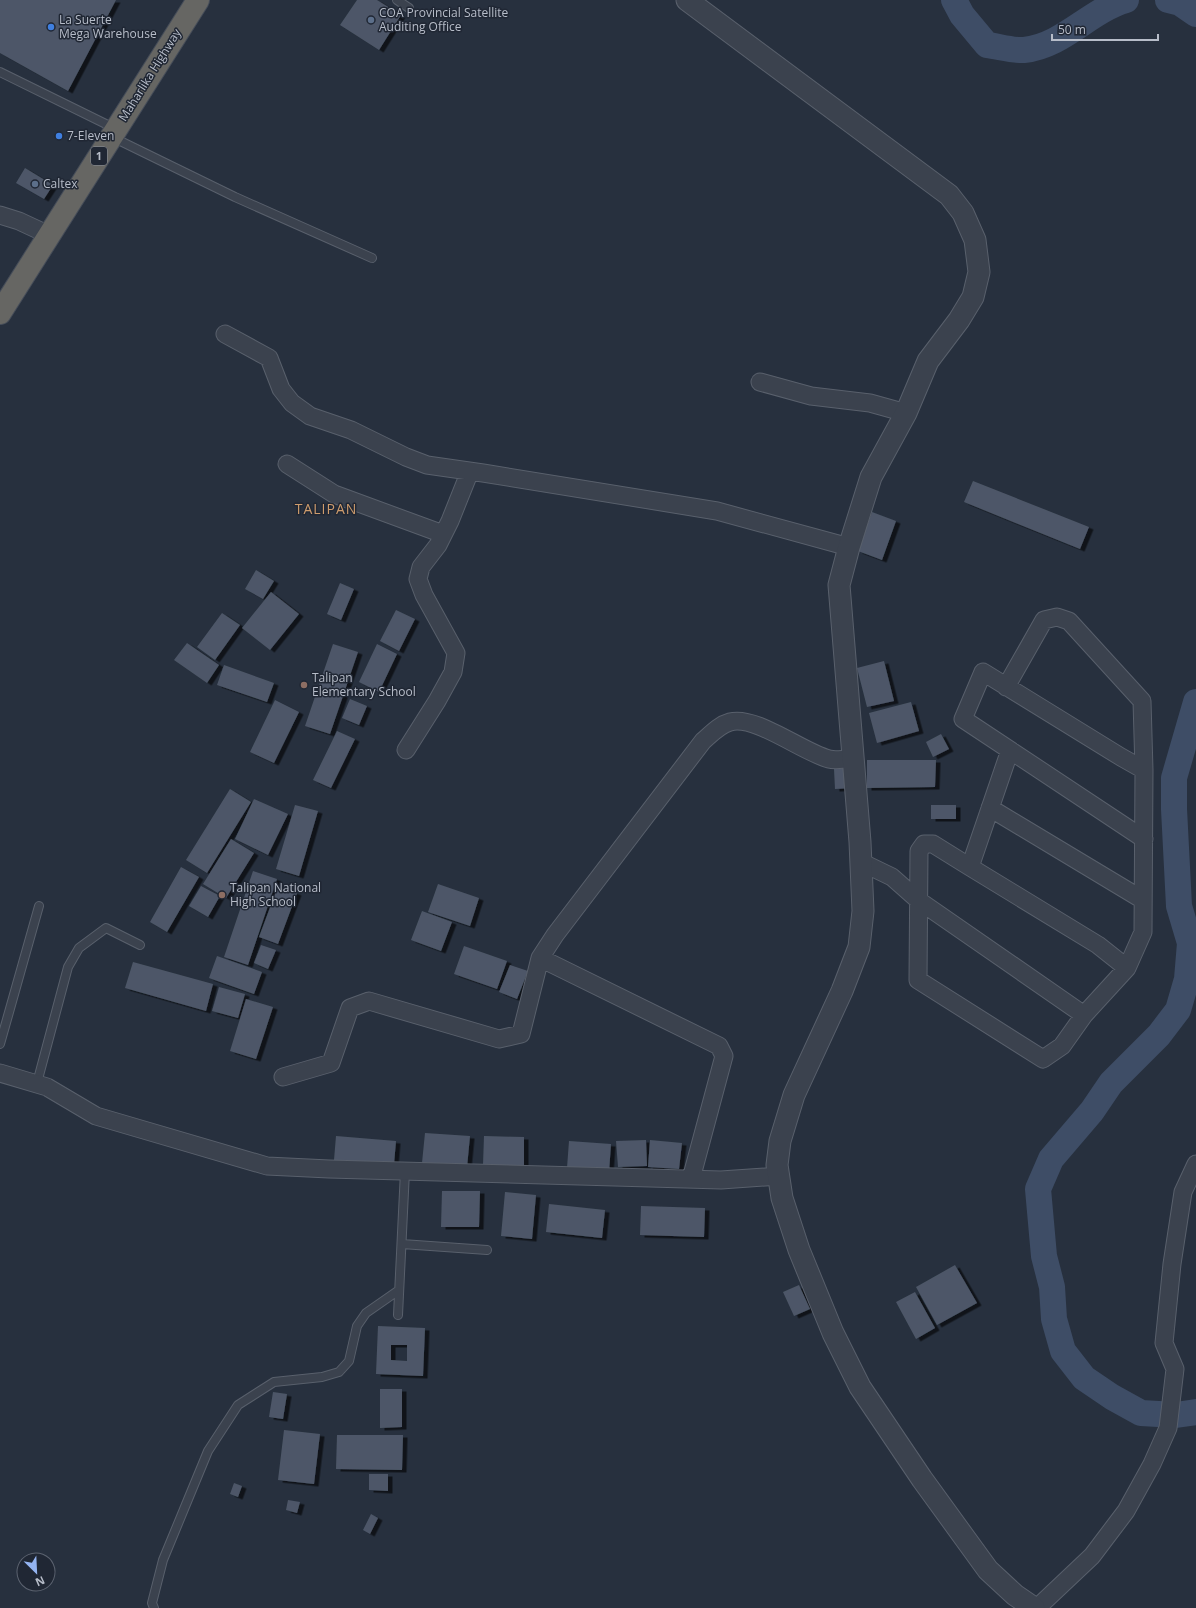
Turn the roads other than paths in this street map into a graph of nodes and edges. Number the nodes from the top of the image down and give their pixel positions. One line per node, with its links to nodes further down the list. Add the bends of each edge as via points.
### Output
1 (198, 0): 6 (highway, Maharlika Highway / 1)
2 (397, 0): 4 (lane)
3 (692, 1): 13 (street, via 949,195 963,213 975,240 979,272 973,297 928,361)
4 (410, 8)
5 (0, 72): 6 (lane)
6 (114, 133): 8 (highway, Maharlika Highway / 1); 9 (lane, via 235,197)
7 (0, 215): 8 (street, via 20,221)
8 (49, 235): 10 (highway, Maharlika Highway / 1)
9 (372, 258)
10 (1, 307)
11 (225, 334): 15 (street, via 269,358 281,389 292,403 310,416 351,430 427,465)
12 (760, 382): 13 (street, via 811,396 870,403)
13 (906, 413): 17 (street, via 871,477)
14 (287, 464): 16 (street, via 334,494)
15 (470, 471): 16 (street); 17 (street, via 717,511)
16 (443, 534): 19 (street, via 421,567 418,578 456,653 453,672)
17 (849, 547): 21 (street, via 840,585)
18 (1006, 686): 20 (street, via 983,672 963,719); 22 (street); 22 (street, via 1044,620 1057,617 1069,621 1142,701)
19 (406, 750)
20 (1010, 750): 23 (street); 24 (street)
21 (853, 758): 25 (street); 31 (street, via 831,760 815,755 745,722 731,722 719,727 702,741)
22 (1144, 770): 24 (street)
23 (990, 808): 26 (street); 28 (street)
24 (1144, 839): 28 (street)
25 (860, 862): 27 (street, via 892,877); 40 (street, via 863,911 859,947 842,991 794,1095 780,1141 777,1165)
26 (970, 867): 27 (street, via 933,844 924,844 919,851); 32 (street, via 1098,945)
27 (918, 900): 33 (street); 33 (street, via 918,980 1043,1059 1062,1046)
28 (1143, 900): 32 (street, via 1143,932)
29 (39, 906): 34 (lane)
30 (140, 945): 37 (lane, via 106,928 79,948 68,967)
31 (540, 958): 36 (street, via 521,1034 499,1039 369,1001 350,1008 331,1063); 41 (street, via 719,1046 724,1056)
32 (1127, 968): 33 (street)
33 (1084, 1015)
34 (0, 1044)
35 (0, 1073): 37 (street)
36 (283, 1077)
37 (37, 1083): 39 (street, via 96,1116 267,1166)
38 (1196, 1164): 47 (street, via 1183,1192 1172,1264 1164,1342 1175,1369 1168,1428 1126,1511 1092,1556)
39 (405, 1171): 41 (street); 42 (lane)
40 (779, 1176): 41 (street, via 721,1180); 47 (street, via 782,1198 799,1250 833,1333 860,1387 988,1570 1015,1595)
41 (690, 1179)
42 (402, 1244): 43 (lane); 44 (lane)
43 (487, 1250)
44 (399, 1290): 45 (lane); 46 (lane, via 366,1313 357,1326 349,1361 339,1372 322,1377 274,1382 238,1404 208,1451 163,1560 152,1603)
45 (398, 1315)
46 (154, 1608)
47 (1036, 1608)

